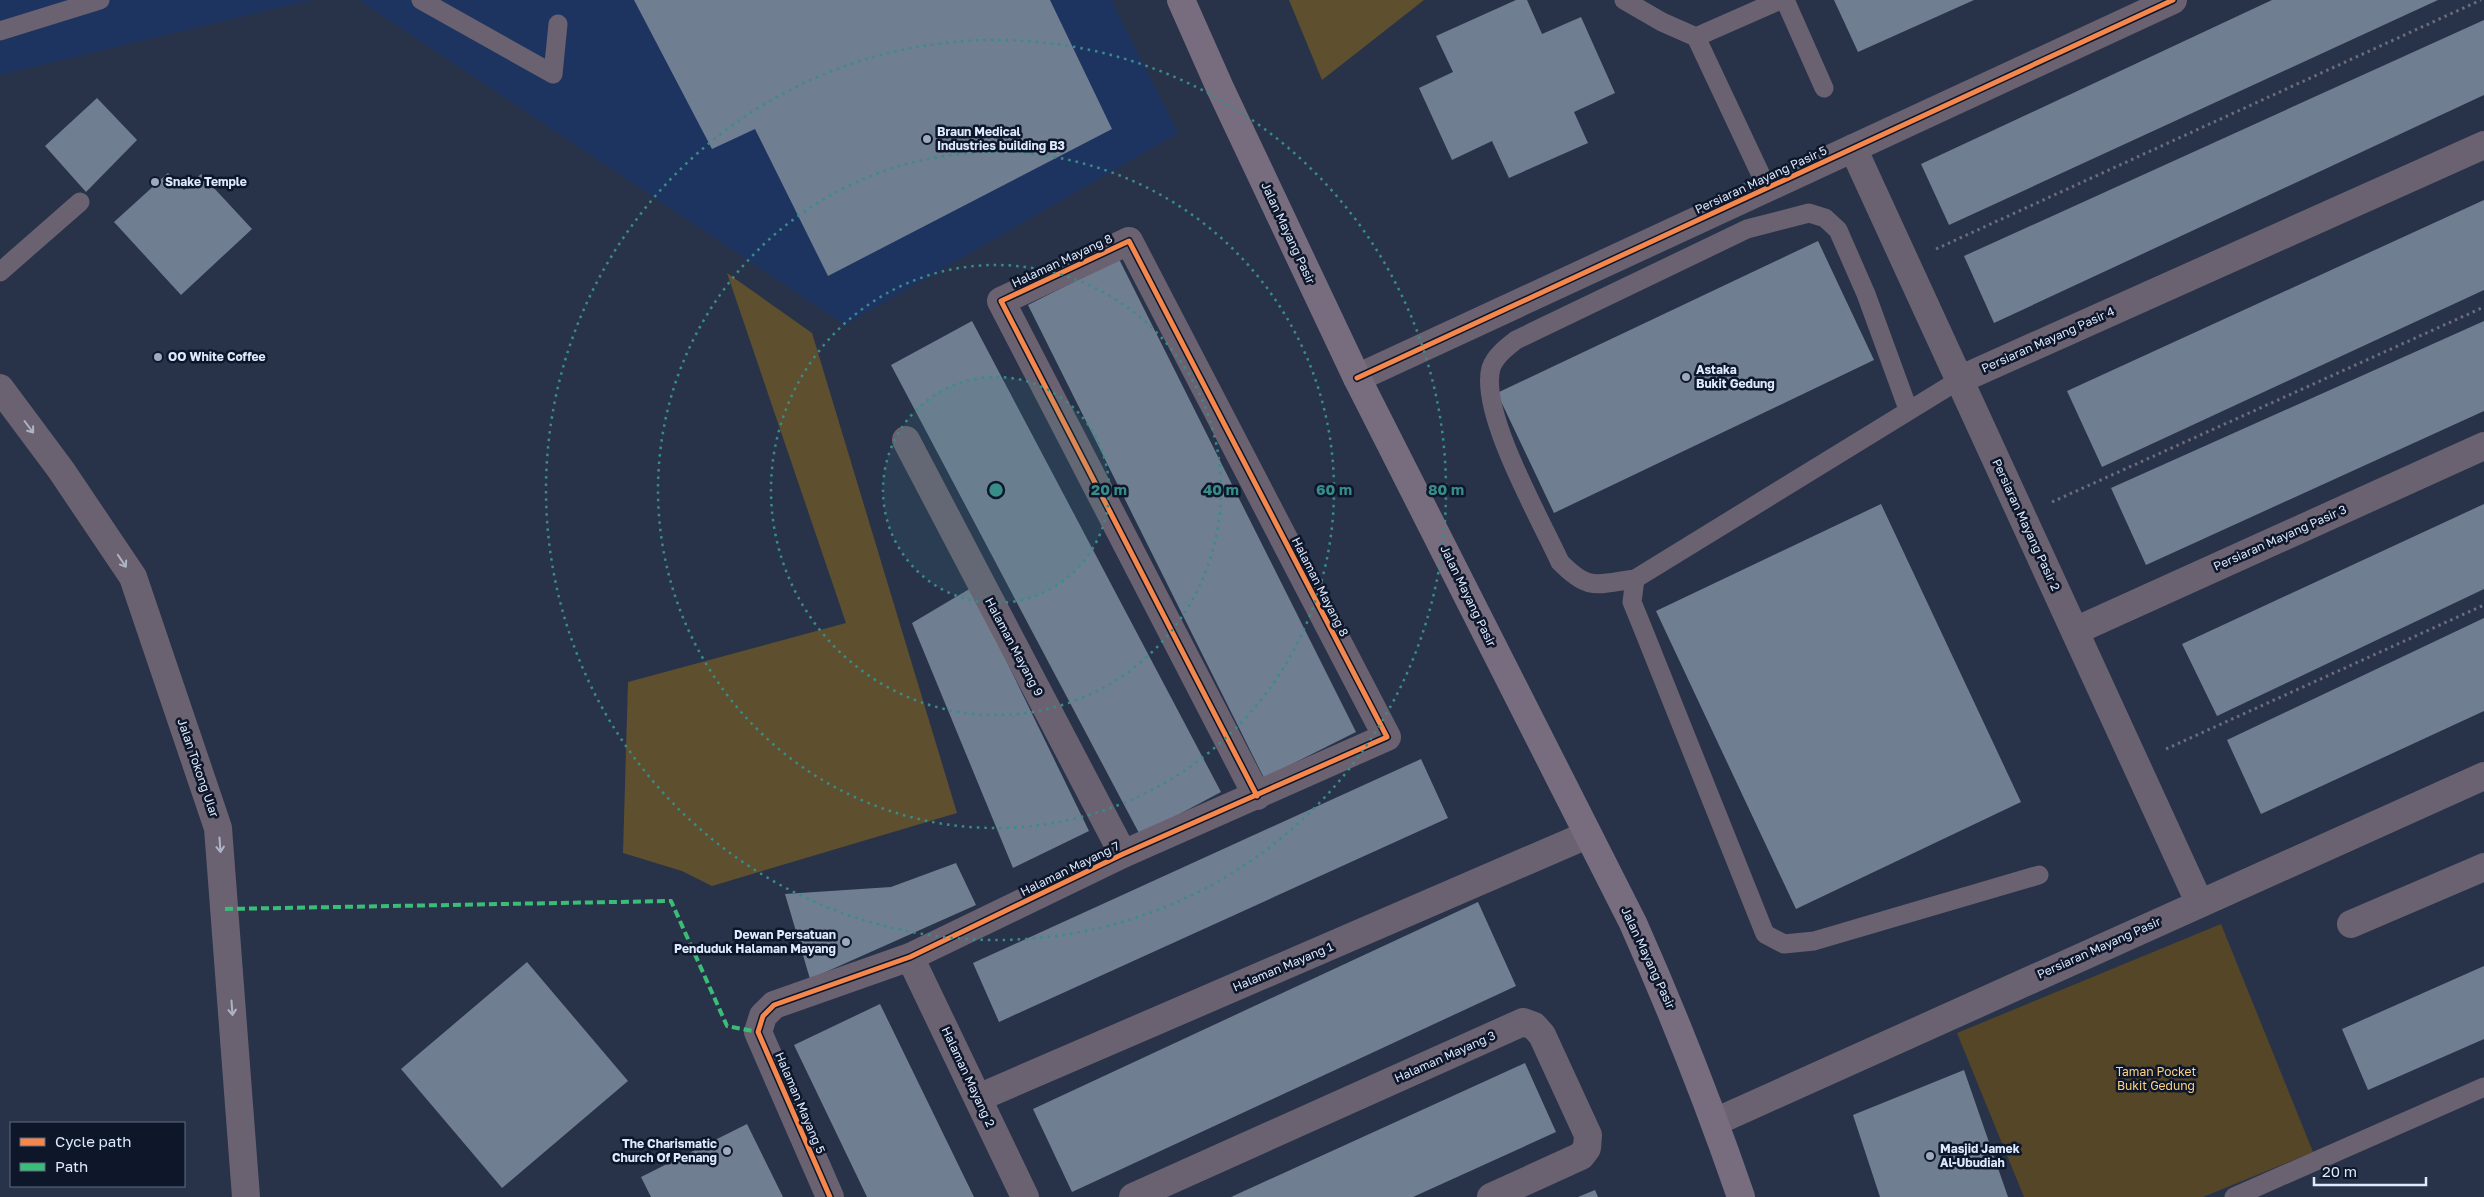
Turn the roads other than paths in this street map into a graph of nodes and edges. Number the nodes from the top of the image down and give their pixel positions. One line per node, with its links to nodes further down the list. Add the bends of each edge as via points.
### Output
1 (100, 0): 9 (lane)
2 (421, 0): 8 (lane, via 553,74)
3 (1181, 0): 17 (street, Jalan Mayang Pasir)
4 (1624, 0): 10 (lane)
5 (1780, 0): 10 (lane)
6 (1785, 0): 11 (lane)
7 (2173, 0): 13 (street, Persiaran Mayang Pasir 5)
8 (558, 24)
9 (0, 31)
10 (1696, 37): 14 (lane)
11 (1824, 88)
12 (2484, 145): 18 (street, Persiaran Mayang Pasir 4)
13 (1853, 148): 14 (street, Persiaran Mayang Pasir 5); 18 (street, Persiaran Mayang Pasir 2)
14 (1767, 188): 17 (street, Persiaran Mayang Pasir 5)
15 (80, 202): 16 (lane)
16 (0, 272)
17 (1357, 378): 28 (street, Jalan Mayang Pasir)
18 (1959, 380): 20 (lane, Persiaran Mayang Pasir 4); 24 (street, Persiaran Mayang Pasir 2)
19 (0, 388): 39 (street, Jalan Tokong Ular, one-way to 39, via 61,470 133,577 218,828)
20 (1908, 409): 23 (lane, Persiaran Mayang Pasir 4); 23 (lane, via 1866,294 1838,230 1825,218 1809,212 1747,230 1516,340 1502,350 1492,366 1488,389 1498,430 1560,562 1575,577 1590,585)
21 (906, 440): 29 (street, Halaman Mayang 9)
22 (2484, 446): 24 (street, Persiaran Mayang Pasir 3)
23 (1635, 579): 31 (lane, via 1632,602 1640,624 1765,934 1784,944 1814,942)
24 (2075, 631): 32 (street, Persiaran Mayang Pasir 2)
25 (1386, 737): 27 (street, Halaman Mayang 7); 27 (street, Halaman Mayang 8, via 1129,241 1001,300)
26 (2484, 776): 32 (street, Persiaran Mayang Pasir)
27 (1257, 796): 29 (street, Halaman Mayang 7)
28 (1587, 835): 37 (street, Halaman Mayang 1); 38 (street, Jalan Mayang Pasir, via 1633,923)
29 (1123, 854): 34 (street, Halaman Mayang 7)
30 (2484, 867): 33 (street)
31 (2039, 875)
32 (2199, 902): 38 (street, Persiaran Mayang Pasir)
33 (2351, 924)
34 (910, 957): 35 (street, Halaman Mayang 7, via 774,1005); 37 (street, Halaman Mayang 2)
35 (763, 1016): 40 (street, Halaman Mayang 5, via 758,1032)
36 (2484, 1087): 45 (lane)
37 (978, 1098): 41 (street, Halaman Mayang 2)
38 (1715, 1122): 44 (street, Jalan Mayang Pasir)
39 (246, 1197)
40 (830, 1197)
41 (1024, 1197)
42 (1133, 1197): 43 (street, Halaman Mayang 3, via 1523,1022 1534,1026 1542,1035 1588,1135 1587,1148 1581,1156)
43 (1491, 1197)
44 (1741, 1197)
45 (2234, 1197)

